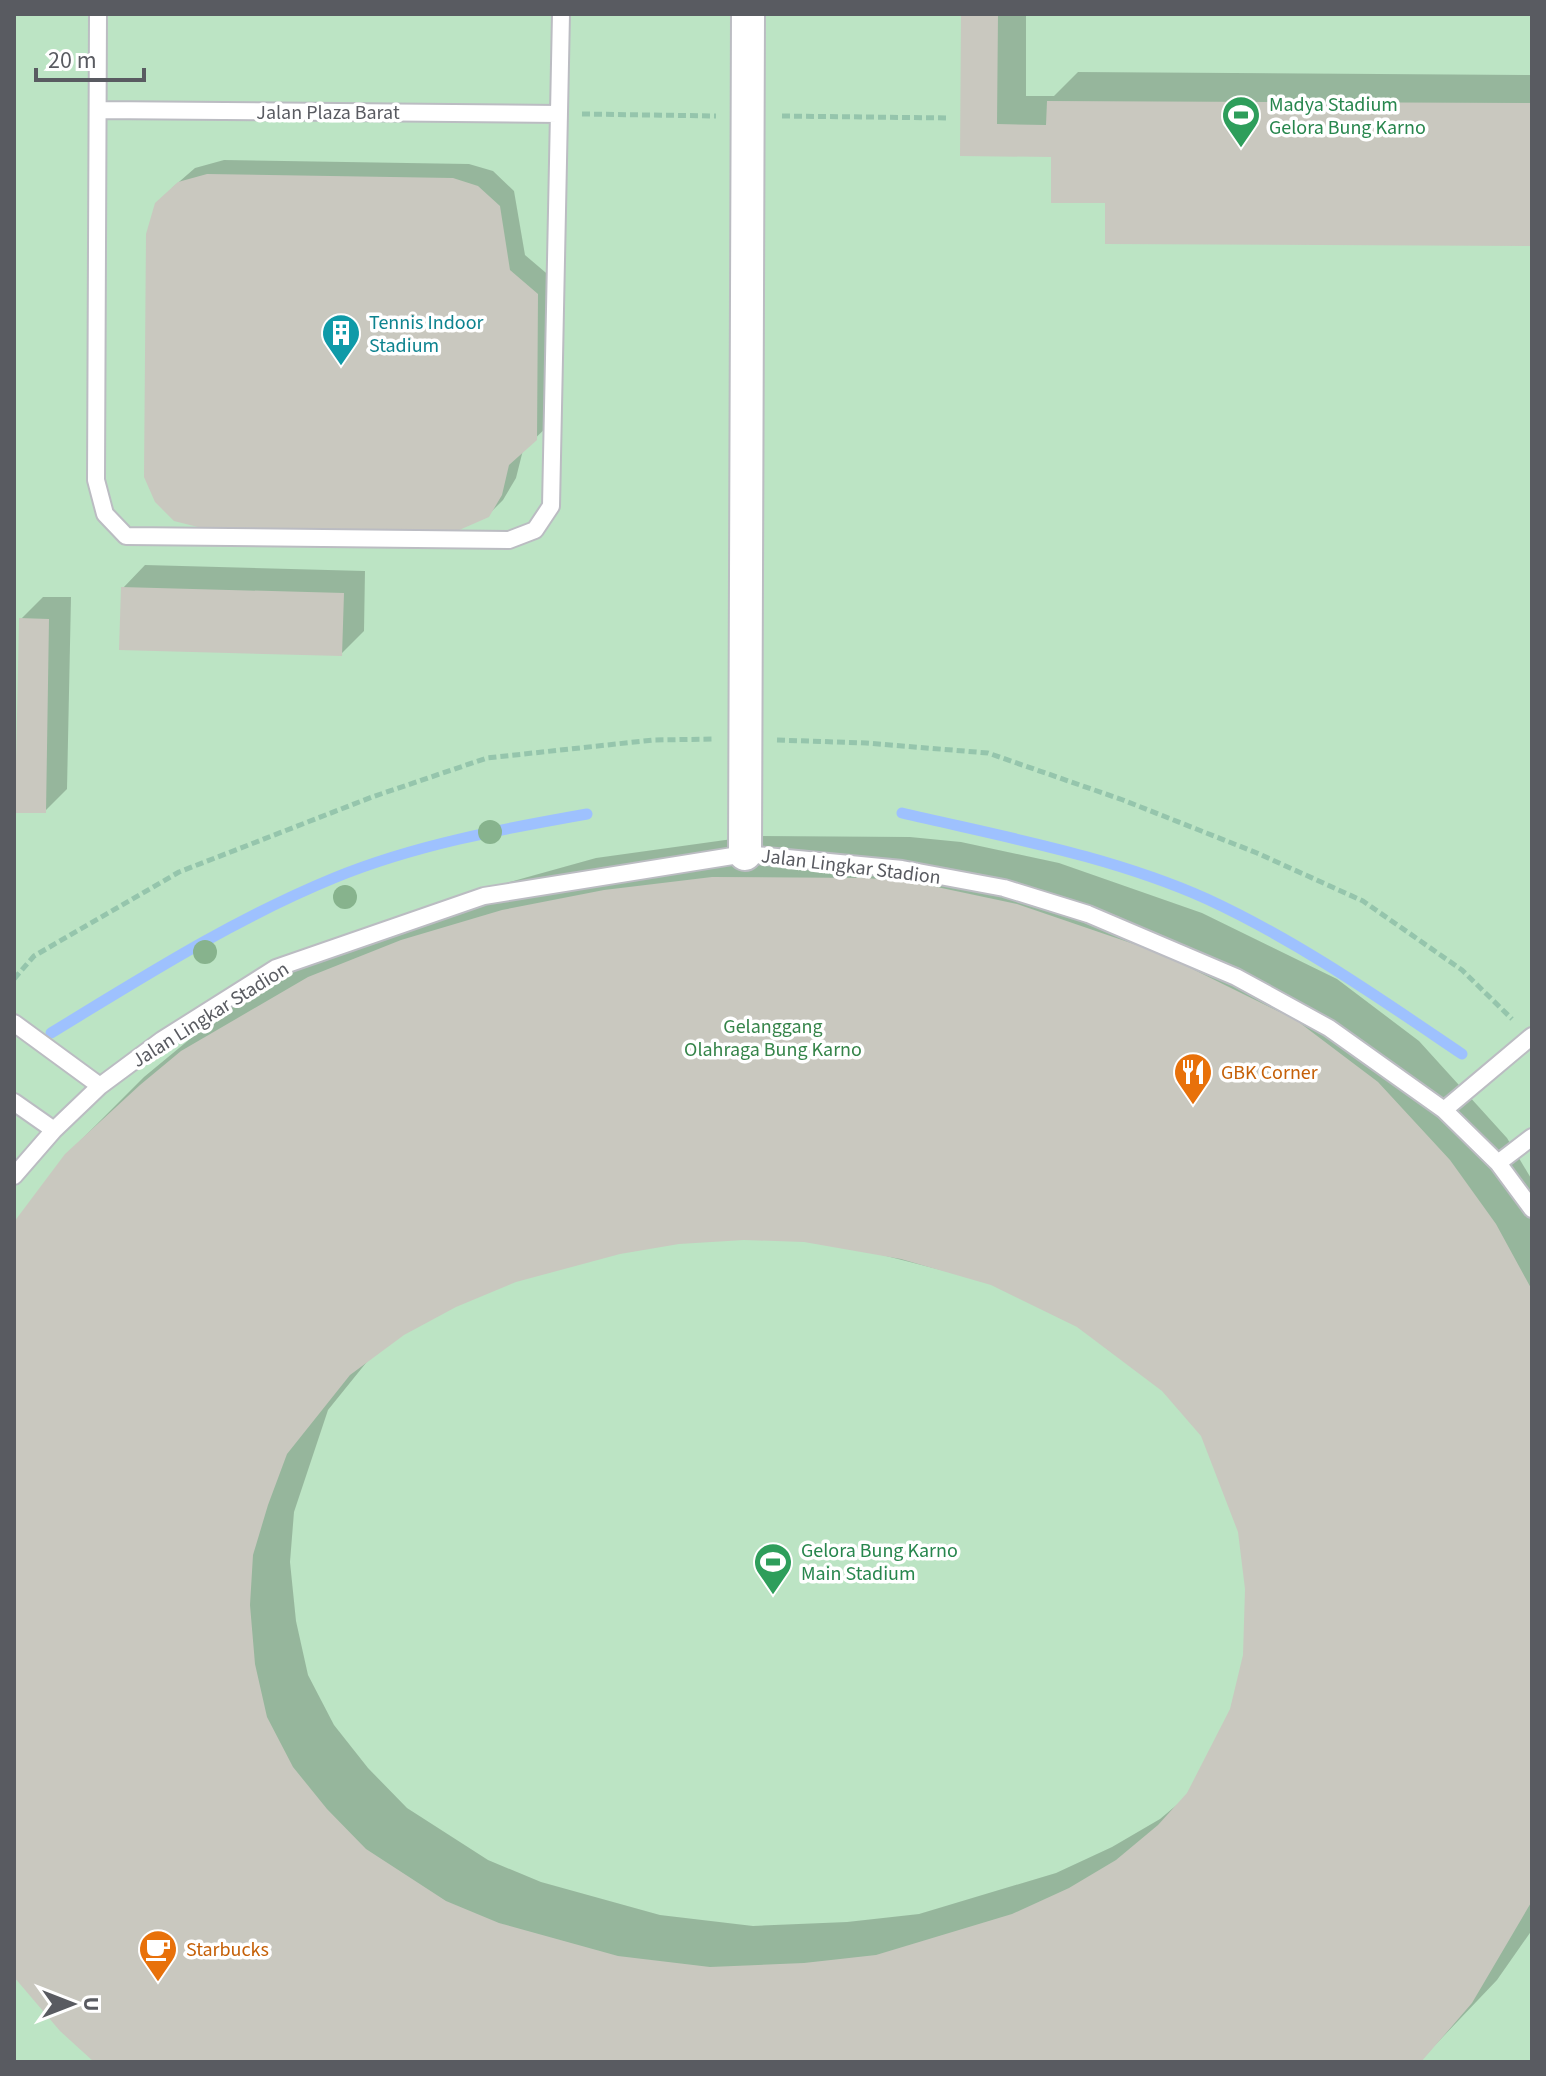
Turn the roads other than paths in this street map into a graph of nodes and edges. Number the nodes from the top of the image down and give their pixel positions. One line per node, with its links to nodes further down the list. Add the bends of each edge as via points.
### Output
1 (98, 14): 4 (lane)
2 (561, 14): 5 (lane)
3 (748, 14): 6 (street)
4 (98, 110): 5 (lane, Jalan Plaza Barat); 5 (lane, via 96,480 105,514 126,536 509,540 535,530 551,506)
5 (559, 114)
6 (745, 854): 9 (lane, Jalan Lingkar Stadion, via 484,896 289,963 162,1040); 11 (lane, Jalan Lingkar Stadion, via 902,869 1004,888 1088,914 1236,977 1329,1028)
7 (14, 1023): 9 (lane)
8 (1532, 1036): 11 (lane)
9 (100, 1086): 12 (lane, Jalan Lingkar Stadion)
10 (14, 1102): 12 (lane)
11 (1444, 1110): 14 (lane, Jalan Lingkar Stadion)
12 (54, 1130): 15 (lane, Jalan Lingkar Stadion)
13 (1532, 1137): 14 (lane)
14 (1498, 1163): 16 (lane, Jalan Lingkar Stadion)
15 (14, 1176)
16 (1532, 1209)

